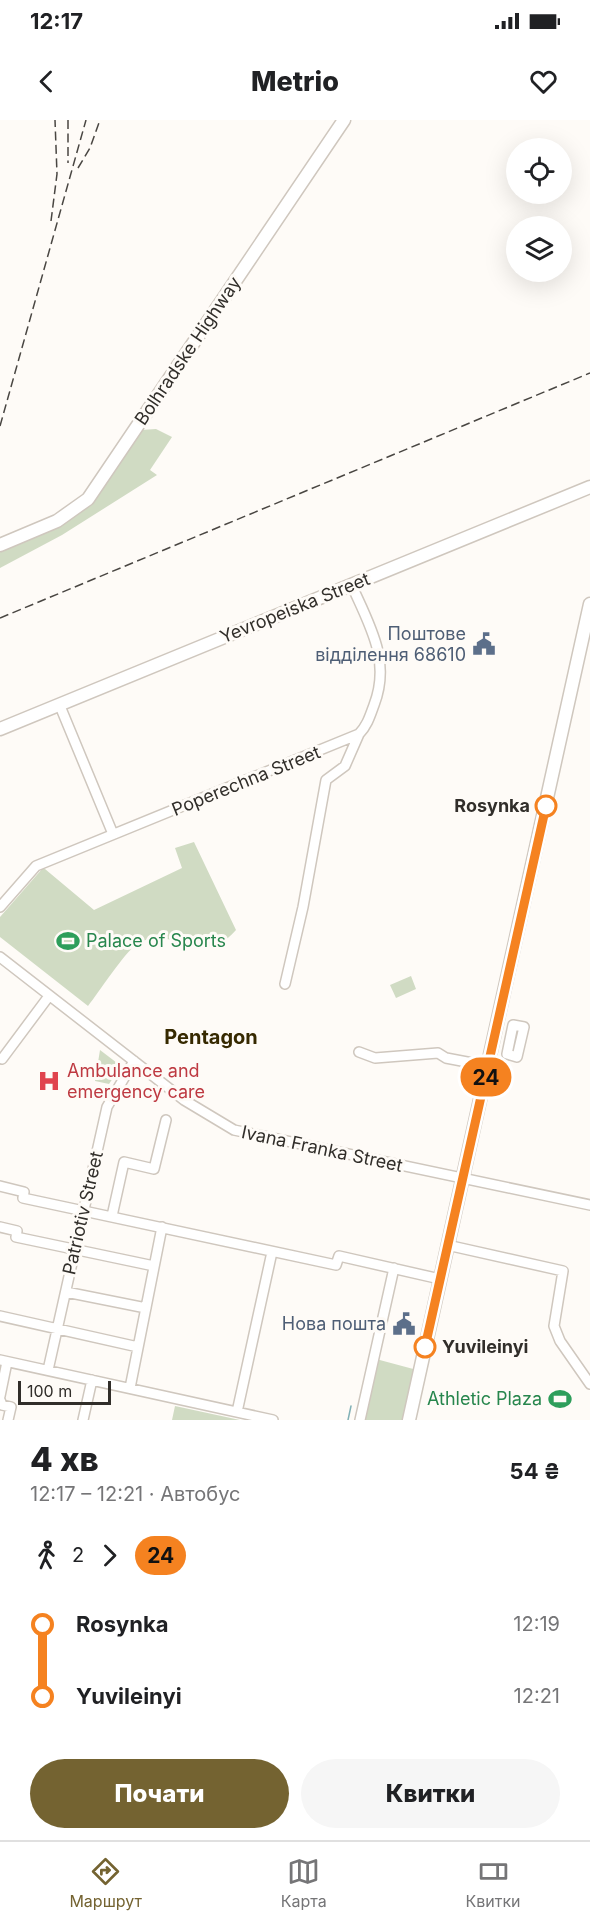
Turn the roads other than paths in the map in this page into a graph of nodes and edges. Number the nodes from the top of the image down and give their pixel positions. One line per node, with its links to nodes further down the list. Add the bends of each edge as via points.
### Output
1 (344, 120): 3 (main road, Bolhradske Highway, via 88,499 57,521)
2 (590, 487): 4 (main road, Yevropeiska Street)
3 (0, 545)
4 (352, 586): 6 (main road, Yevropeiska Street); 8 (street, via 382,659 379,692)
5 (590, 604): 17 (main road)
6 (60, 706): 7 (main road, Yevropeiska Street); 9 (street)
7 (0, 729)
8 (359, 734): 9 (street, Poperechna Street); 12 (street, via 345,766 326,780)
9 (113, 834): 10 (street, Poperechna Street, via 36,867)
10 (0, 906)
11 (0, 957): 13 (street, Ivana Franka Street)
12 (285, 984)
13 (49, 996): 15 (street); 16 (street, Ivana Franka Street)
14 (359, 1052): 17 (street, via 375,1058 438,1053)
15 (2, 1059)
16 (134, 1061): 19 (street, Ivana Franka Street, via 184,1100 242,1134); 22 (street, Patriotiv Street, via 107,1107)
17 (488, 1066): 19 (main road)
18 (166, 1120): 23 (street, via 154,1169 124,1162)
19 (462, 1179): 21 (street, Ivana Franka Street); 26 (main road)
20 (0, 1186): 22 (street, via 24,1192 23,1198)
21 (590, 1205)
22 (83, 1209): 23 (street); 27 (street, Patriotiv Street)
23 (112, 1216): 25 (street)
24 (0, 1227): 27 (street, via 17,1231 16,1237)
25 (162, 1227): 28 (street); 29 (street)
26 (447, 1245): 31 (main road); 40 (street, via 562,1271 554,1326)
27 (75, 1249): 29 (street); 32 (street, Patriotiv Street)
28 (272, 1252): 30 (street, via 336,1265 339,1256); 43 (street)
29 (154, 1266): 33 (street)
30 (394, 1268): 31 (street); 47 (street)
31 (440, 1279): 48 (main road)
32 (66, 1292): 33 (street); 35 (street, Patriotiv Street)
33 (146, 1308): 36 (street)
34 (0, 1316): 35 (street)
35 (58, 1329): 36 (street); 38 (street, Patriotiv Street)
36 (138, 1347): 41 (street)
37 (3, 1361): 38 (street); 42 (street)
38 (48, 1370): 39 (street)
39 (92, 1380): 41 (street); 45 (street)
40 (590, 1384)
41 (130, 1388): 43 (street)
42 (0, 1398): 44 (street, via 3,1405 11,1407)
43 (237, 1412): 46 (street)
44 (8, 1420)
45 (83, 1420)
46 (273, 1420)
47 (360, 1420)
48 (409, 1420)

